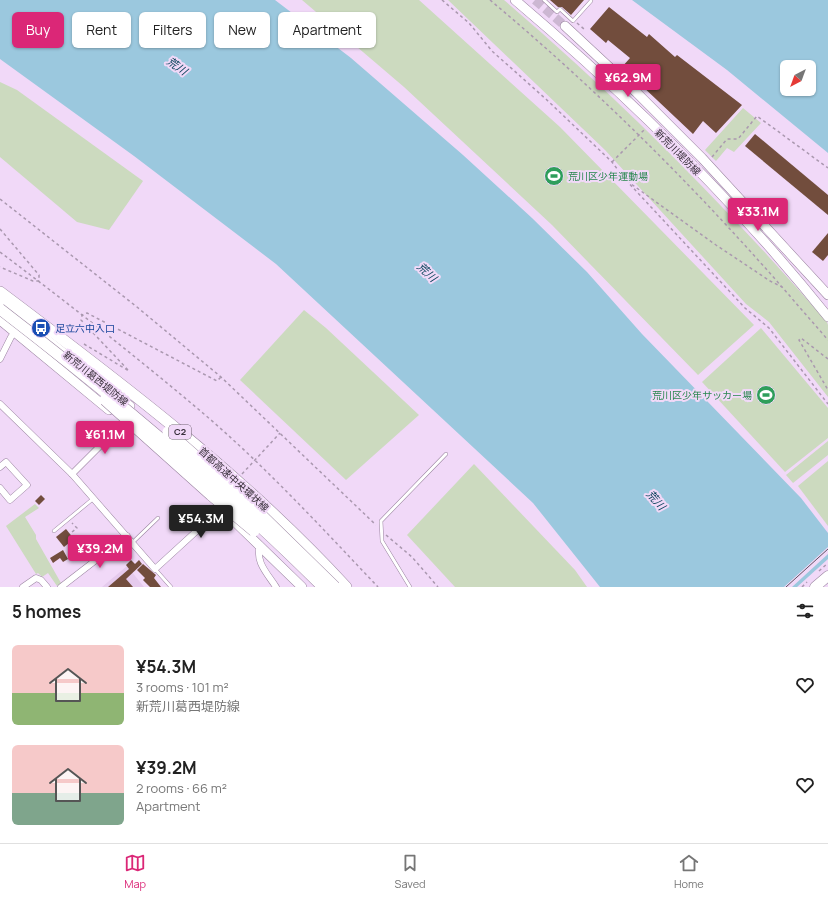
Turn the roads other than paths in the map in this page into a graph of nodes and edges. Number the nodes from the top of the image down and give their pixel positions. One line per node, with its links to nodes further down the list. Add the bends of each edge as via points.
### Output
1 (515, 0): 10 (main road, 新荒川堤防線, via 614,88 676,149 761,239)
2 (544, 0): 3 (lane, via 557,12 560,9 574,20)
3 (591, 1)
4 (565, 26): 6 (main road, 新荒川堤防線, via 707,163)
5 (0, 292): 11 (highway, 首都高速中央環状線 / C2)
6 (828, 295)
7 (0, 302): 11 (main road, 新荒川葛西堤防線)
8 (0, 309): 38 (highway, 首都高速中央環状線 / C2, bridge, via 192,463)
9 (0, 312): 37 (highway, bridge, via 125,418 210,495 239,516)
10 (828, 317)
11 (28, 318): 13 (street); 21 (main road, 新荒川葛西堤防線); 40 (highway, bridge, via 250,504); 42 (highway, 首都高速中央環状線 / C2, via 134,394 203,451 284,525)
12 (0, 320): 13 (main road, 新荒川葛西堤防線)
13 (16, 332): 14 (street); 16 (main road, 新荒川葛西堤防線)
14 (0, 359)
15 (0, 404): 19 (street)
16 (124, 422): 19 (street); 23 (main road, 新荒川葛西堤防線)
17 (446, 454): 43 (lane, via 381,521 382,541)
18 (0, 467): 20 (street, via 6,462 26,485 10,500)
19 (72, 474): 22 (street)
20 (0, 488)
21 (234, 495): 23 (street); 39 (main road, 新荒川葛西堤防線); 41 (main road, via 251,502 263,512)
22 (94, 498): 25 (lane); 26 (street)
23 (221, 508): 28 (main road, 新荒川葛西堤防線); 29 (street)
24 (158, 518): 27 (lane)
25 (54, 531)
26 (127, 536): 27 (street); 33 (street)
27 (133, 542): 29 (street)
28 (260, 545): 35 (street, via 260,561); 36 (main road, 新荒川葛西堤防線)
29 (155, 569): 34 (lane)
30 (828, 576): 44 (main road)
31 (23, 587): 32 (street, via 36,578)
32 (47, 587)
33 (61, 587)
34 (171, 587)
35 (276, 587)
36 (302, 587)
37 (312, 587)
38 (322, 587)
39 (330, 587)
40 (334, 587)
41 (340, 587)
42 (346, 587)
43 (410, 587)
44 (815, 587)

